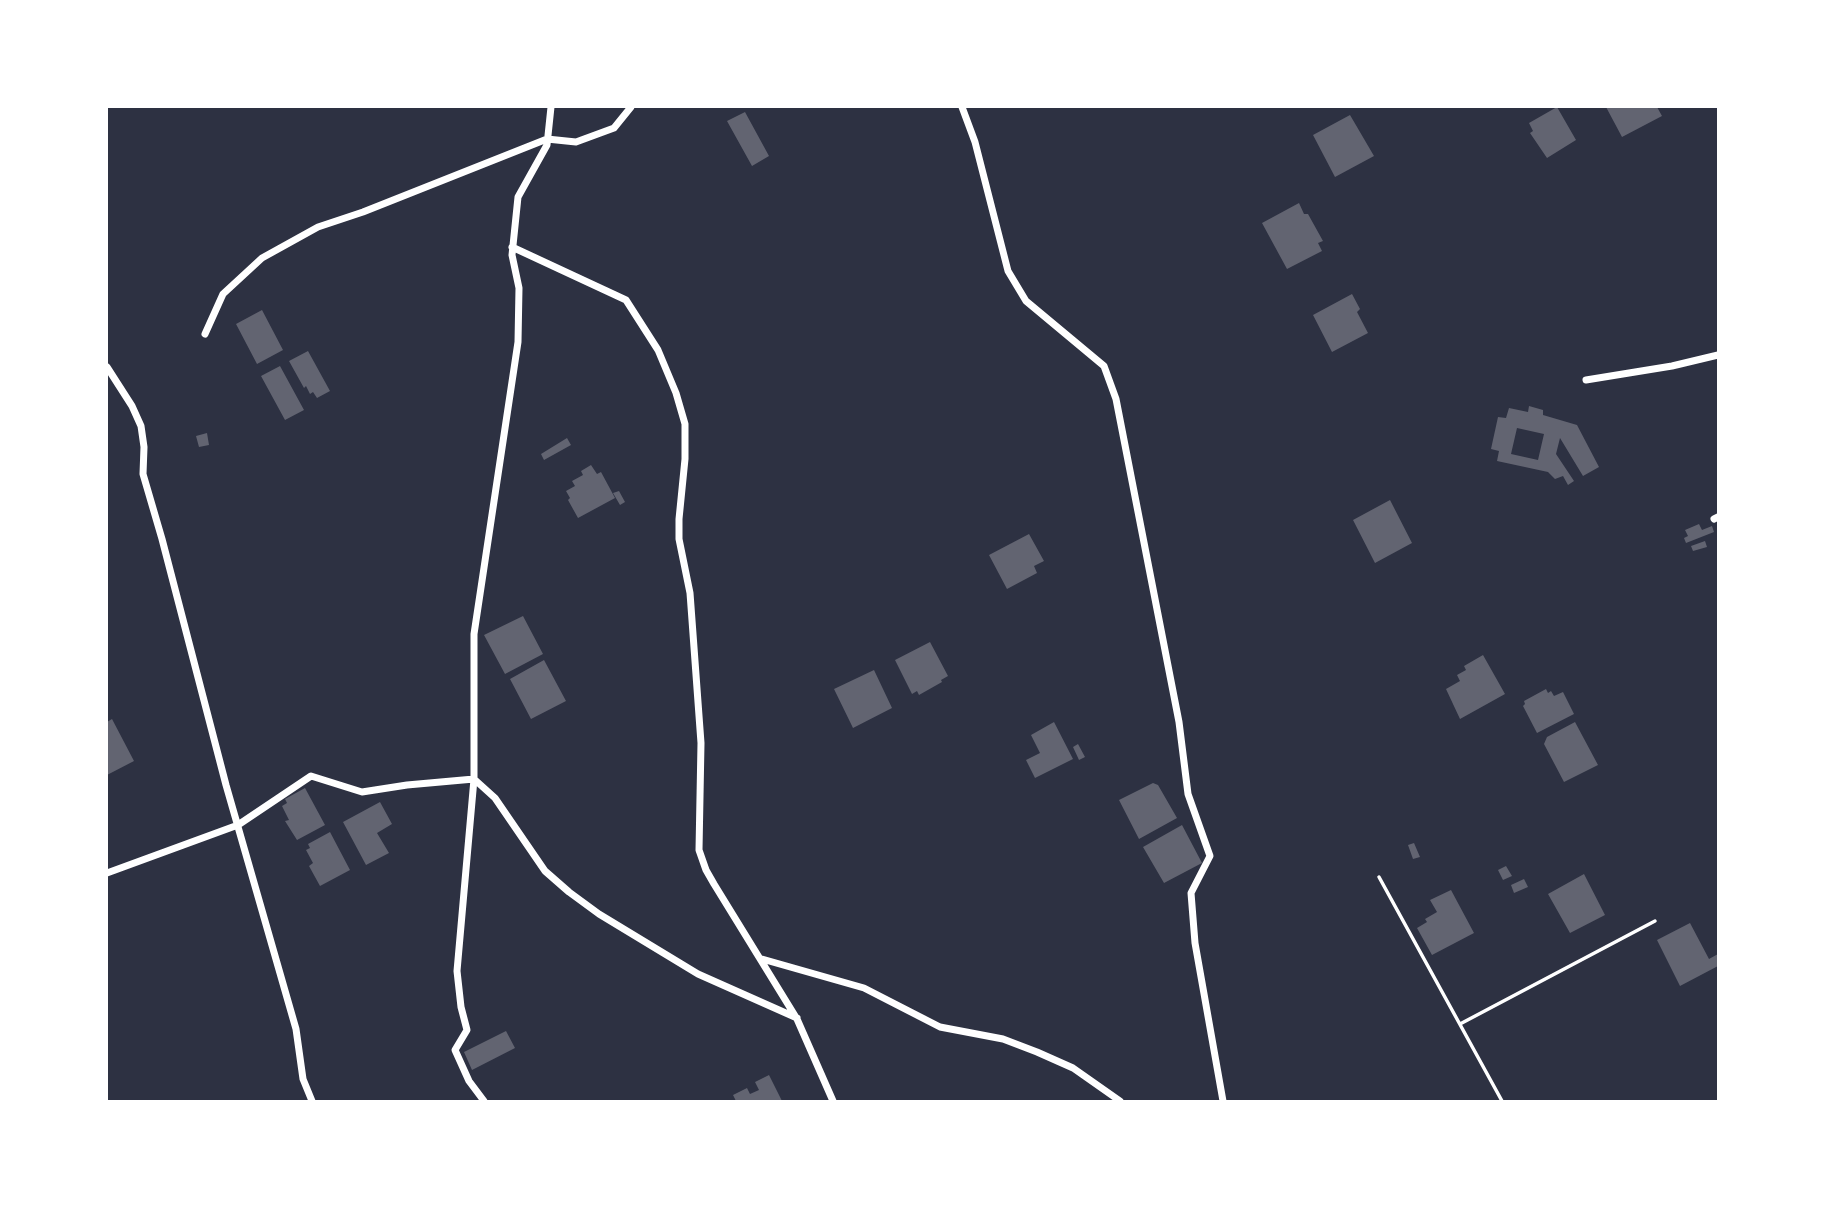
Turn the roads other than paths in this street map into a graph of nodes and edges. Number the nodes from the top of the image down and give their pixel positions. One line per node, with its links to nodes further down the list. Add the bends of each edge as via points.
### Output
1 (551, 107): 4 (street)
2 (631, 107): 4 (street, via 614,128 576,142)
3 (962, 107): 22 (street, via 1012,278 1026,301 1104,366 1116,399 1180,722 1188,794 1210,856 1191,893 1195,943)
4 (547, 139): 5 (street, via 518,197); 6 (street, via 318,227 262,258 223,294)
5 (512, 247): 10 (street, via 519,288 518,342 474,634); 15 (street, via 626,300 658,350 676,393 685,424 680,539 690,593 701,743 699,850 710,877)
6 (205, 334)
7 (1718, 355): 9 (street)
8 (107, 367): 11 (street, via 141,426 146,485)
9 (1586, 380)
10 (474, 779): 11 (street, via 362,792 311,776); 16 (street, via 495,797 545,871 569,892 698,974); 19 (street, via 457,971 467,1030 455,1050)
11 (238, 825): 12 (street); 18 (street)
12 (107, 873)
13 (1379, 877): 17 (lane)
14 (1655, 921): 17 (lane)
15 (761, 959): 16 (street); 21 (street, via 864,988 940,1027 1026,1047 1073,1069)
16 (797, 1019): 20 (street)
17 (1460, 1024): 23 (lane)
18 (312, 1101)
19 (484, 1101)
20 (832, 1101)
21 (1120, 1101)
22 (1223, 1101)
23 (1502, 1101)

